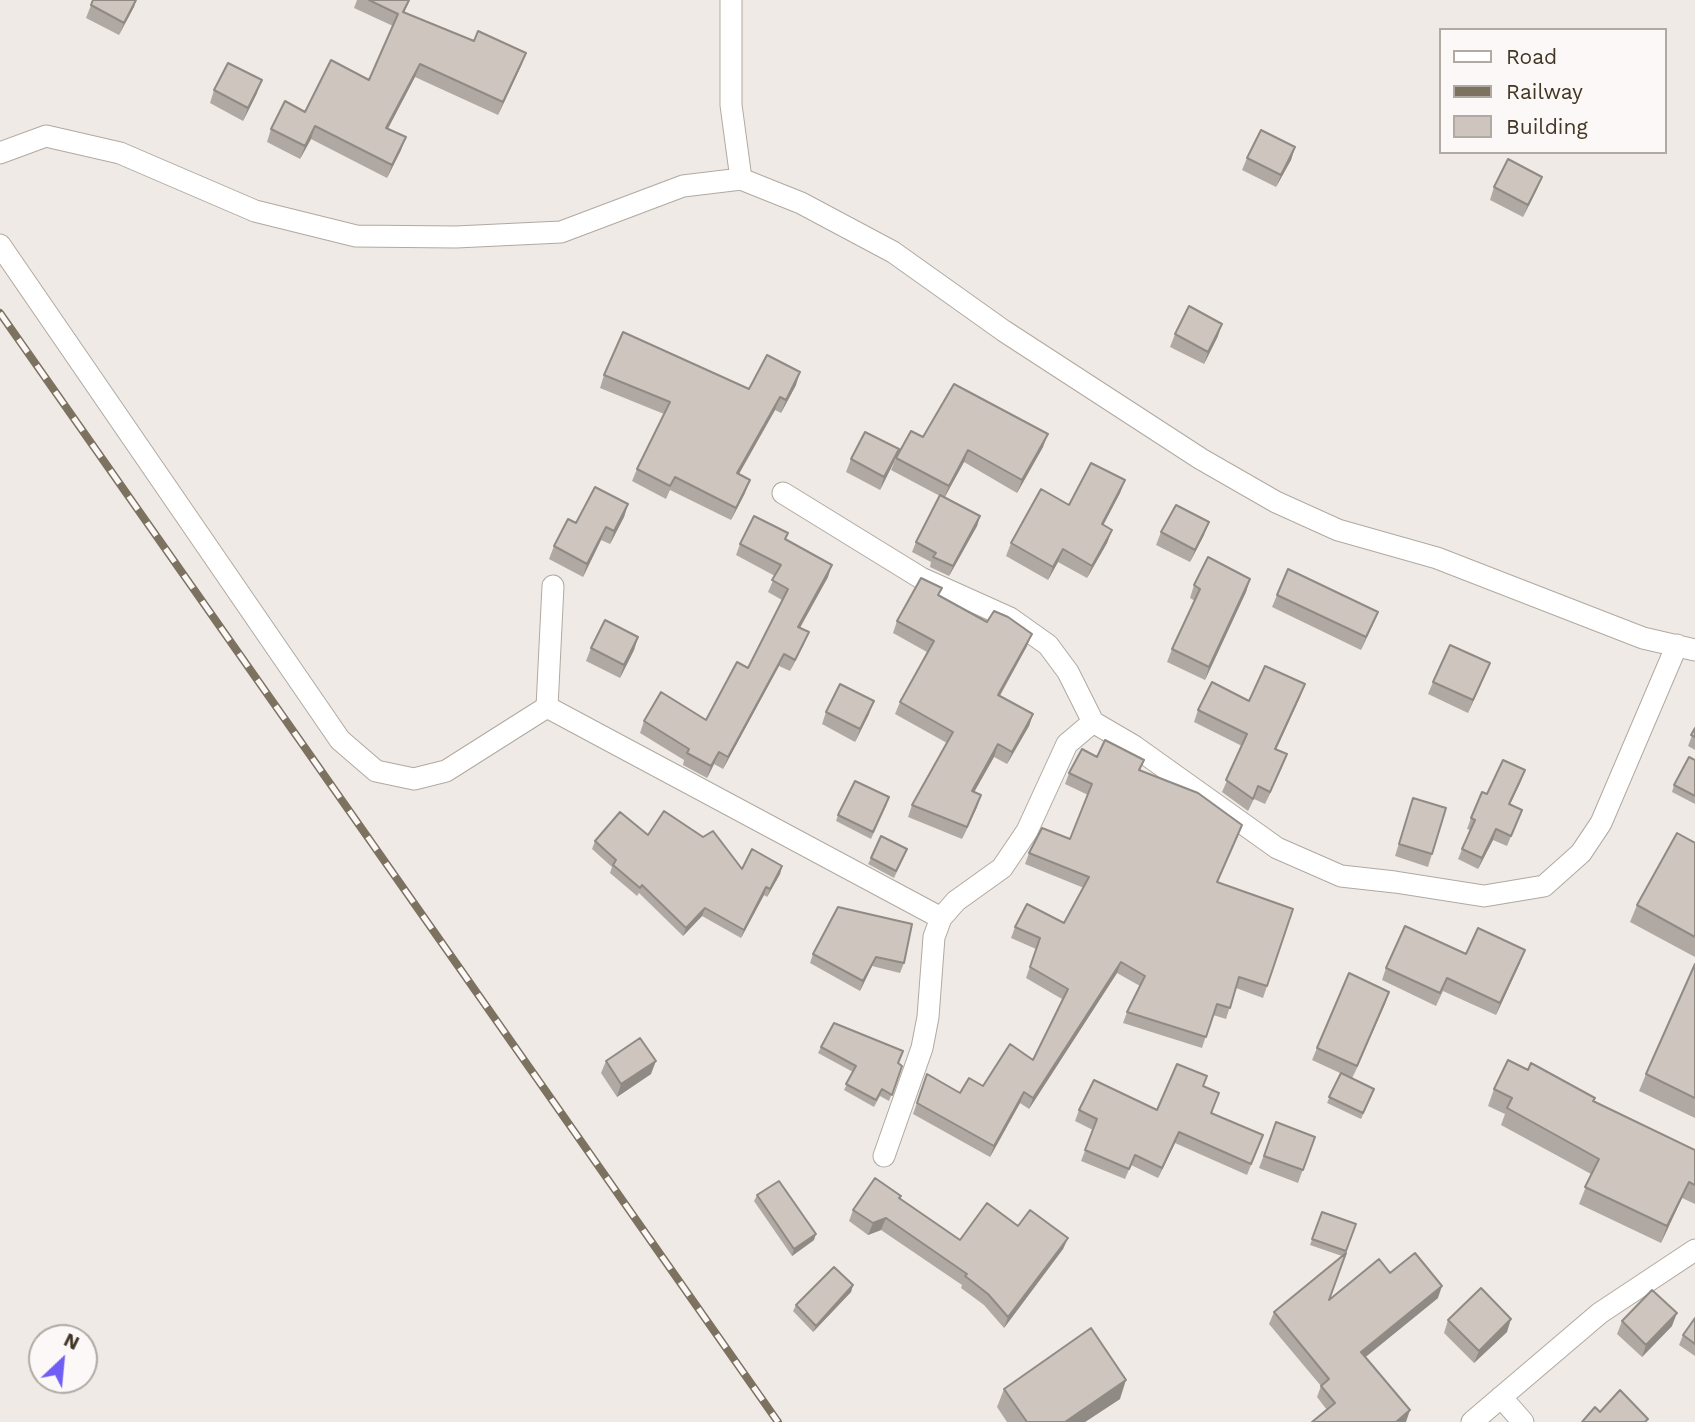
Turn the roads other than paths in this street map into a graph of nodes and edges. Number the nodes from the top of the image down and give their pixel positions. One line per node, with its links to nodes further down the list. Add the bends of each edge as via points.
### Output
1 (731, 0): 3 (street, via 731,105)
2 (0, 153): 3 (street, via 47,136 120,153 255,211 356,236 561,232 683,186)
3 (741, 179): 7 (street, via 801,203 892,252 1004,331 1201,459 1276,502 1338,530 1437,558 1643,638)
4 (0, 245): 8 (street, via 340,740 376,771 414,779 446,771)
5 (783, 493): 9 (street, via 921,578 1010,618 1048,645 1068,672)
6 (553, 586): 8 (street)
7 (1686, 647): 9 (street, via 1601,823 1581,853 1544,886 1484,896 1341,876 1277,848)
8 (547, 707): 10 (street)
9 (1093, 722): 10 (street, via 1067,744 1027,831 1002,867)
10 (941, 918): 11 (street, via 933,937 922,1048)
11 (884, 1156)
12 (1695, 1250): 13 (street, via 1600,1313)
13 (1502, 1397): 14 (street); 15 (street)
14 (1472, 1422)
15 (1523, 1422)

